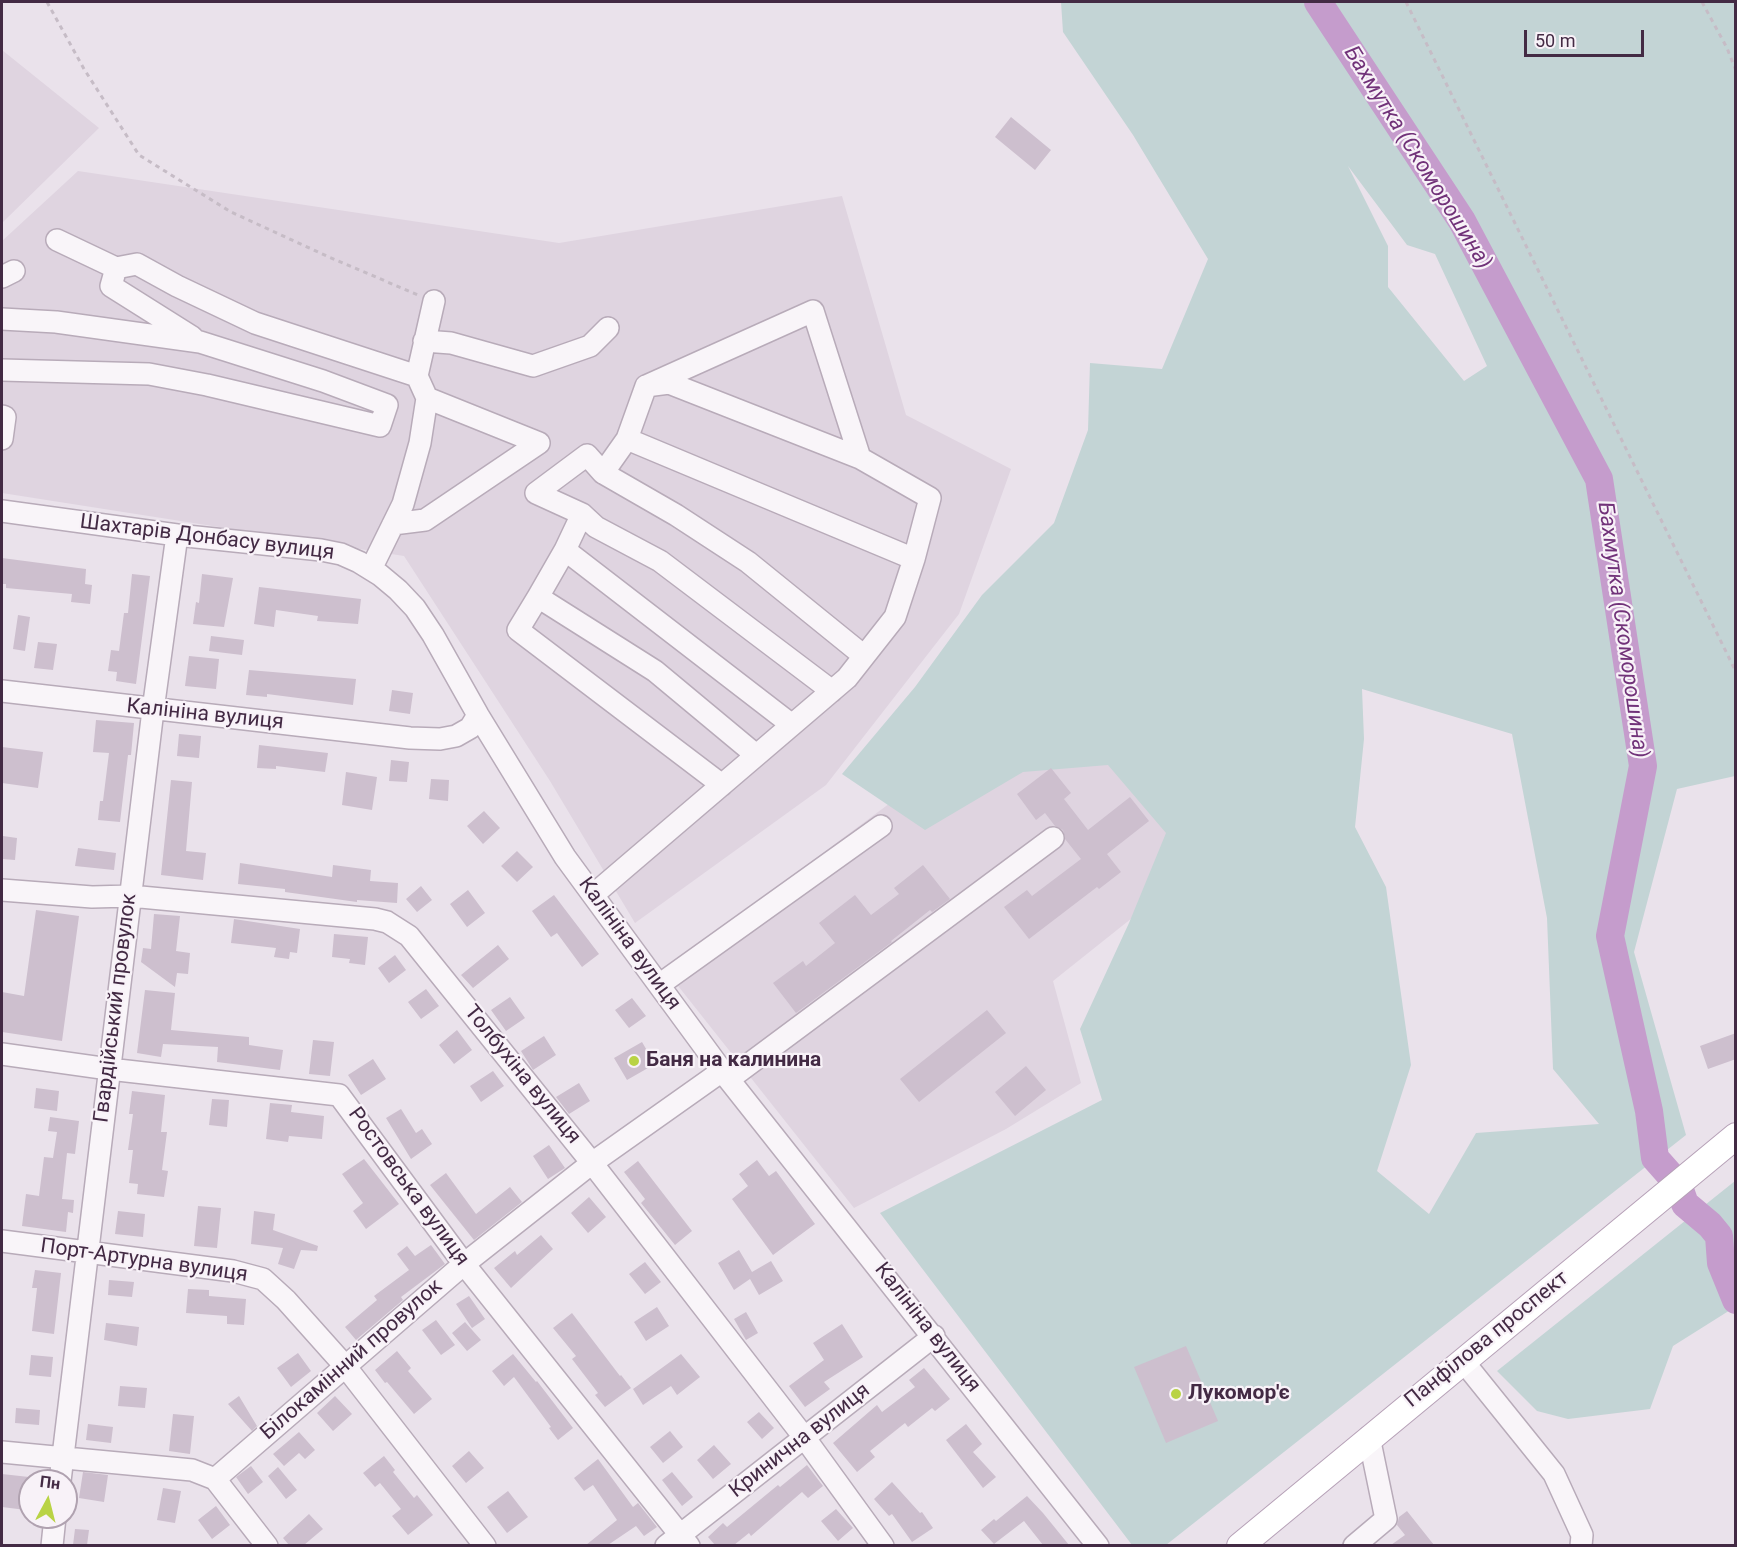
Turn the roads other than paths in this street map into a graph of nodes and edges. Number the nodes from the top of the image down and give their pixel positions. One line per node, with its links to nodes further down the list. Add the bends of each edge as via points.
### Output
1 (57, 240): 2 (street)
2 (116, 268): 7 (street, via 111,286); 9 (street, via 137,264 255,322)
3 (434, 301): 6 (street)
4 (2, 319): 7 (street, via 56,322)
5 (608, 328): 6 (street, via 590,346 533,366 451,343)
6 (424, 341): 9 (street)
7 (200, 342): 8 (street, via 387,405 380,426 149,374)
8 (2, 370)
9 (417, 376): 11 (street)
10 (646, 386): 14 (street); 15 (street, via 669,383); 15 (street, via 813,311)
11 (427, 398): 19 (street, via 420,442 403,504); 19 (street, via 539,443 425,520)
12 (2, 416): 13 (street)
13 (2, 439)
14 (627, 440): 16 (street); 22 (street)
15 (860, 458): 22 (street, via 930,498)
16 (603, 473): 18 (street, via 587,455 536,493); 25 (street, via 748,562)
17 (2, 511): 20 (street, Шахтарів Донбасу вулиця)
18 (582, 514): 21 (street); 27 (street, via 596,526 660,561)
19 (393, 524): 23 (street)
20 (177, 535): 23 (street, Шахтарів Донбасу вулиця, via 321,550 341,554); 28 (street, Гвардійський провулок)
21 (565, 550): 24 (street); 30 (street)
22 (914, 559): 25 (street, via 895,616)
23 (371, 569): 29 (street, Шахтарів Донбасу вулиця, via 415,608)
24 (538, 597): 31 (street, via 655,671); 32 (street, via 519,630)
25 (864, 656): 27 (street)
26 (2, 691): 28 (street, Калініна вулиця)
27 (832, 691): 30 (street)
28 (153, 710): 29 (street, Калініна вулиця, via 440,740 470,728); 37 (street, Гвардійський провулок)
29 (478, 715): 36 (street, Калініна вулиця)
30 (792, 725): 31 (street)
31 (756, 755): 32 (street)
32 (722, 785): 36 (street)
33 (881, 826): 38 (street)
34 (1053, 838): 41 (street, Білокамінний провулок)
35 (2, 890): 37 (street, Толбухіна вулиця)
36 (593, 895): 38 (street, Калініна вулиця)
37 (130, 896): 40 (street, Гвардійський провулок); 43 (street, Толбухіна вулиця, via 375,919 399,928)
38 (659, 985): 41 (street, Калініна вулиця)
39 (2, 1053): 40 (street, Ростовська вулиця)
40 (109, 1069): 45 (street, Гвардійський провулок); 46 (street, Ростовська вулиця, via 339,1095)
41 (726, 1075): 43 (street, Білокамінний провулок); 47 (street, Калініна вулиця)
42 (1736, 1136): 48 (main road, Панфілова проспект)
43 (592, 1163): 46 (street, Білокамінний провулок); 50 (street, Толбухіна вулиця)
44 (2, 1241): 45 (street, Порт-Артурна вулиця)
45 (87, 1251): 49 (street, Порт-Артурна вулиця, via 233,1271 263,1279); 53 (street, Гвардійський провулок)
46 (464, 1264): 49 (street, Білокамінний провулок); 57 (street, Ростовська вулиця)
47 (934, 1336): 50 (street, Кринична вулиця); 62 (street, Калініна вулиця)
48 (1463, 1361): 51 (main road, Панфілова проспект); 65 (street, via 1554,1474 1582,1535)
49 (345, 1365): 55 (street, Білокамінний провулок); 60 (street, Порт-Артурна вулиця)
50 (804, 1437): 57 (street, Кринична вулиця); 61 (street, Толбухіна вулиця)
51 (1369, 1437): 63 (main road, Панфілова проспект); 64 (street, via 1386,1519)
52 (2, 1452): 53 (street)
53 (62, 1458): 54 (street, Гвардійський провулок); 55 (street, via 192,1470)
54 (61, 1469)
55 (215, 1479): 59 (street)
56 (54, 1529): 58 (street)
57 (678, 1542)
58 (52, 1545)
59 (267, 1545)
60 (485, 1545)
61 (883, 1545)
62 (1098, 1545)
63 (1240, 1545)
64 (1354, 1545)
65 (1581, 1545)

